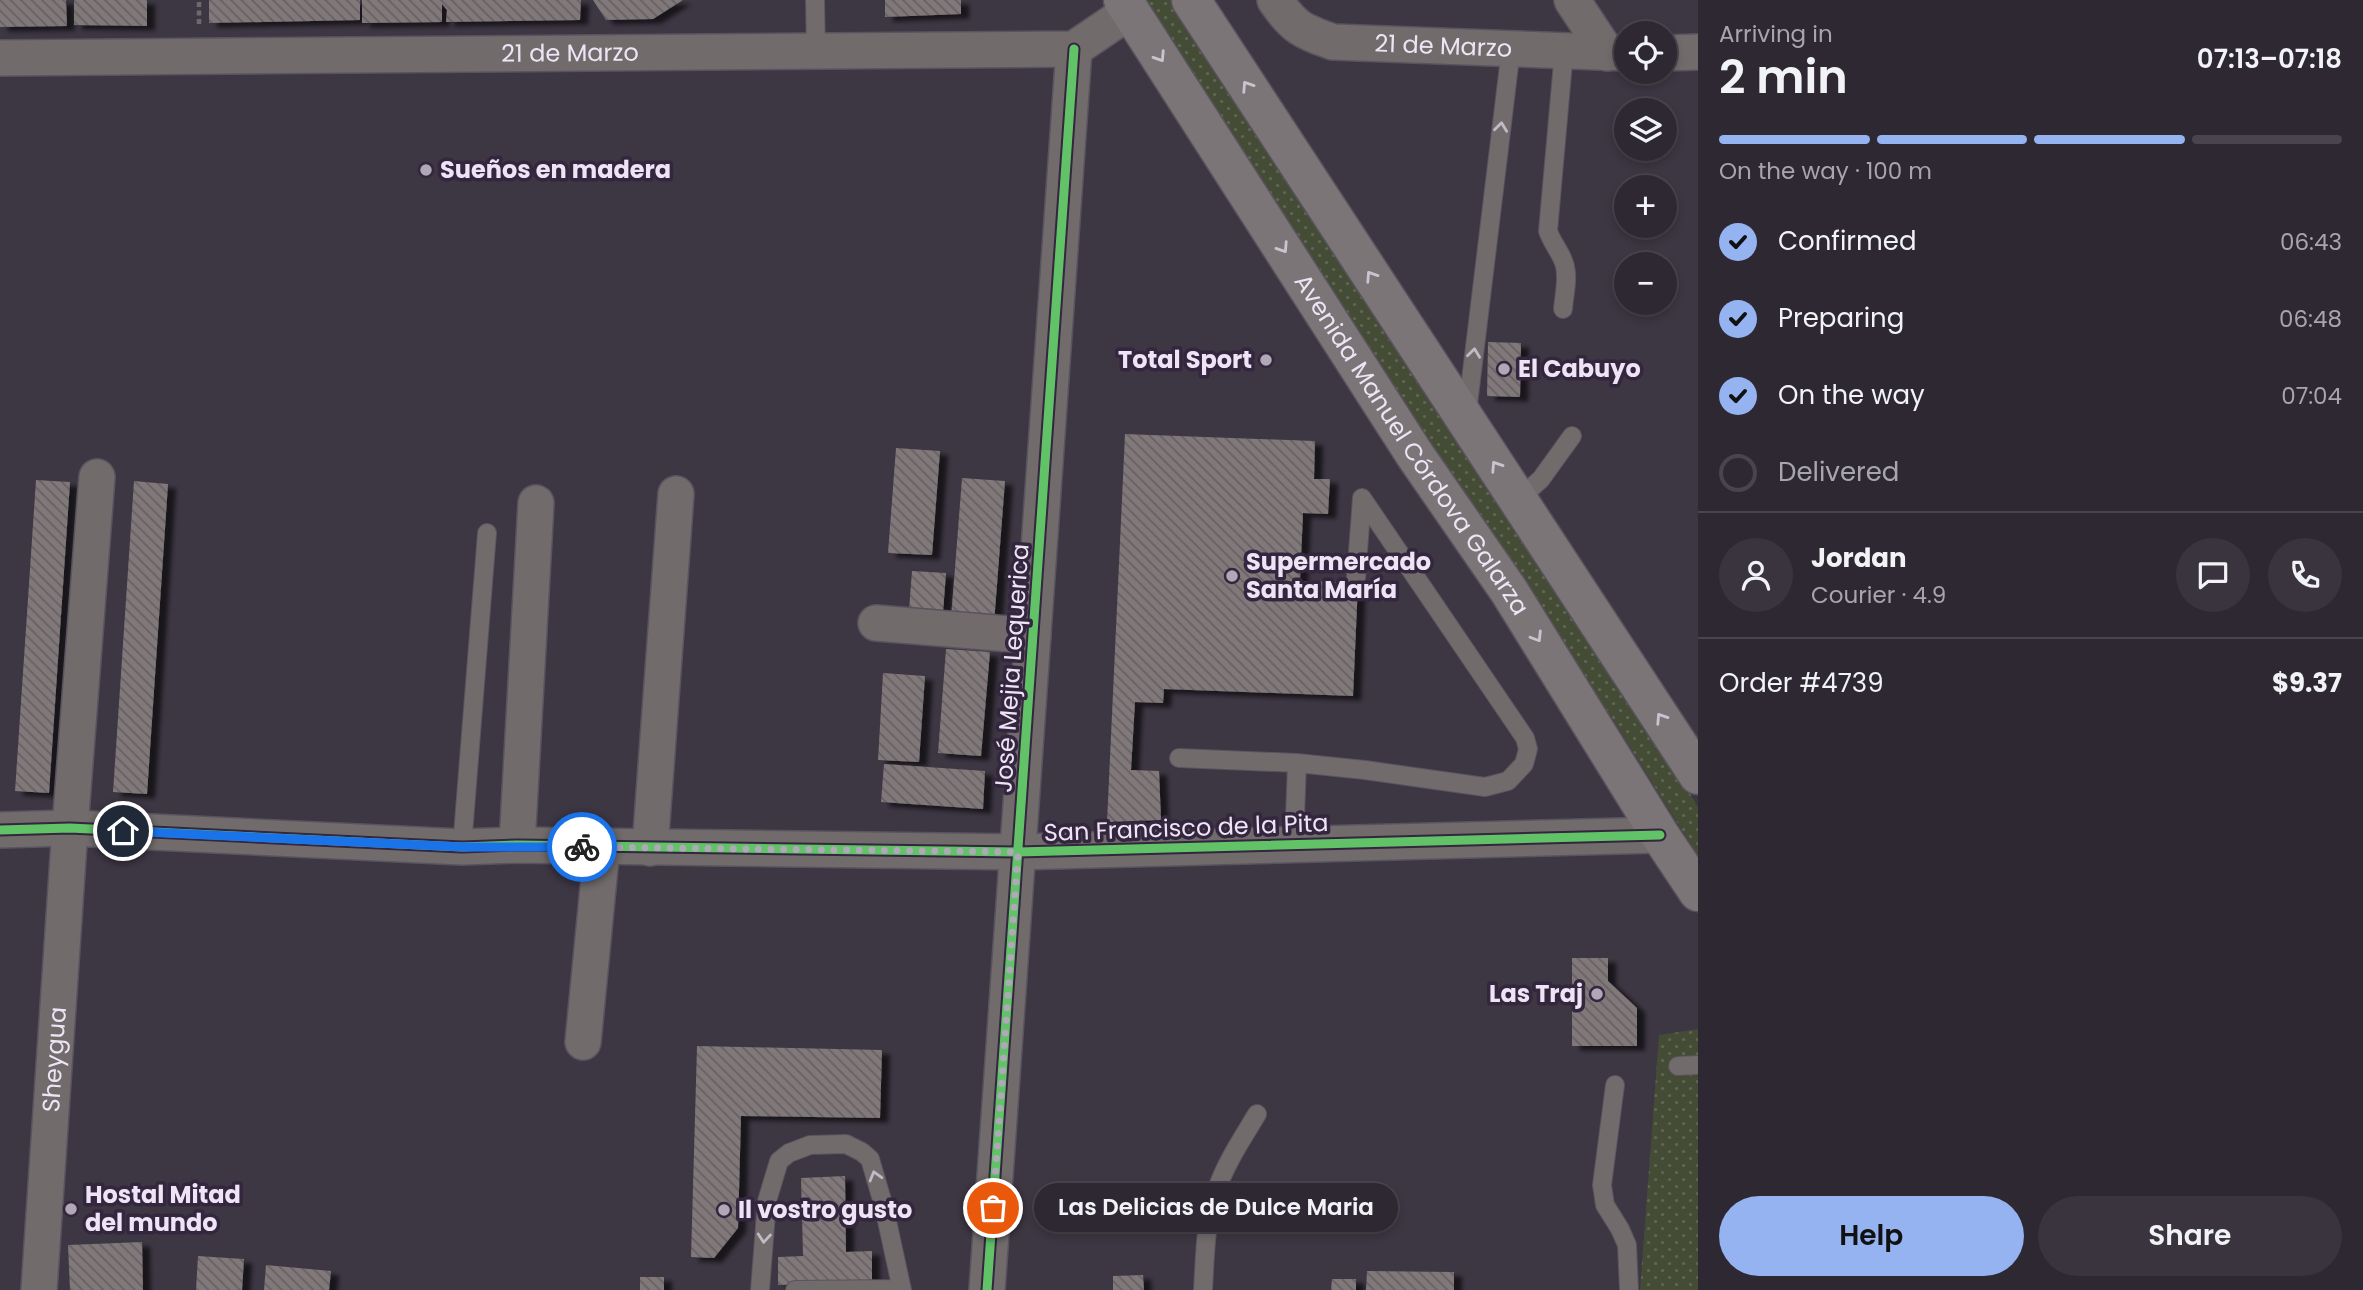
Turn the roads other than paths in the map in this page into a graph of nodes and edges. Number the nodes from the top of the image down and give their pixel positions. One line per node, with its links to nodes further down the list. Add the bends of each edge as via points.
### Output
1 (815, 0): 8 (lane)
2 (1191, 0): 16 (main road, one-way to 2)
3 (1275, 0): 7 (street, 21 de Marzo, via 1302,31 1333,42)
4 (1572, 0): 10 (street)
5 (1127, 5): 6 (street); 31 (main road, Avenida Manuel Córdova Galarza, one-way to 31, via 1415,455 1509,591)
6 (1074, 49): 8 (street, 21 de Marzo); 25 (street, José Mejia Lequerica)
7 (1511, 49): 9 (street, 21 de Marzo); 16 (lane, one-way to 7)
8 (816, 51): 14 (street, 21 de Marzo)
9 (1564, 51): 12 (street, 21 de Marzo); 15 (lane, via 1549,231 1564,262)
10 (1614, 51)
11 (1698, 52): 13 (street)
12 (1614, 53)
13 (1677, 53)
14 (0, 58)
15 (1563, 309)
16 (1466, 420): 20 (main road, one-way to 16)
17 (1572, 436): 20 (lane, via 1541,479)
18 (97, 477): 29 (street, Sheygua)
19 (676, 494): 36 (street)
20 (1518, 500): 27 (main road, one-way to 20)
21 (536, 503): 33 (street)
22 (486, 533): 34 (lane)
23 (1356, 578): 28 (lane, via 1362,498 1525,738 1524,764 1508,781 1485,787)
24 (876, 623): 25 (street)
25 (1033, 636): 37 (street, José Mejia Lequerica)
26 (1180, 758): 28 (lane)
27 (1693, 762)
28 (1297, 763): 32 (lane)
29 (70, 828): 30 (street, San Francisco de la Pita); 34 (street, San Francisco de la Pita); 45 (street, Sheygua)
30 (0, 830)
31 (1660, 835): 32 (street, San Francisco de la Pita); 38 (main road, Avenida Manuel Córdova Galarza)
32 (1294, 844): 37 (street, San Francisco de la Pita)
33 (517, 845): 34 (street, San Francisco de la Pita); 35 (street, San Francisco de la Pita)
34 (463, 847)
35 (602, 847): 36 (street, San Francisco de la Pita); 39 (street)
36 (650, 848): 37 (street, San Francisco de la Pita)
37 (1018, 852): 48 (street, José Mejia Lequerica)
38 (1698, 892)
39 (583, 1042)
40 (1698, 1065): 41 (lane)
41 (1678, 1066)
42 (1615, 1085): 50 (lane, via 1602,1185 1605,1205 1627,1245)
43 (1257, 1114): 49 (lane, via 1215,1194)
44 (902, 1289): 46 (lane, one-way to 46, via 870,1159 846,1144 810,1145 779,1161 767,1201); 47 (lane)
45 (40, 1290)
46 (760, 1290)
47 (795, 1290)
48 (987, 1290)
49 (1203, 1290)
50 (1629, 1290)

